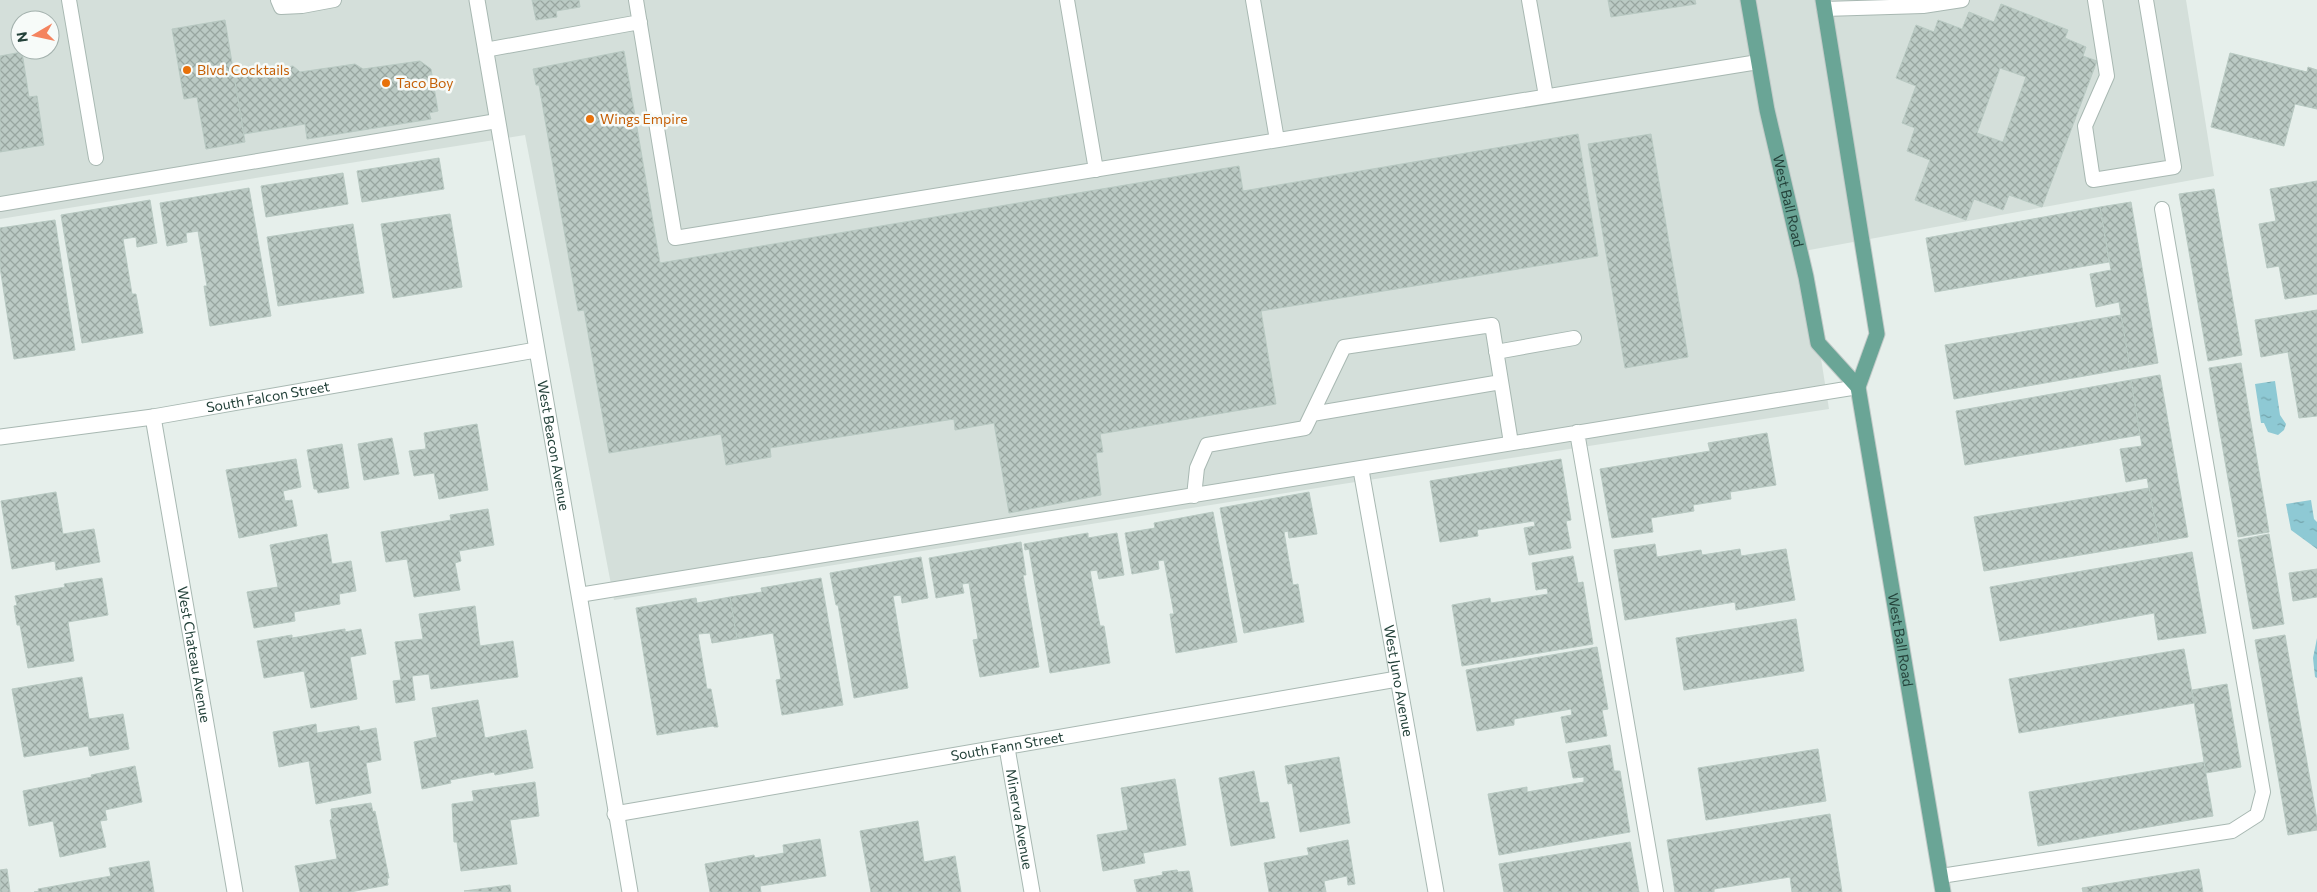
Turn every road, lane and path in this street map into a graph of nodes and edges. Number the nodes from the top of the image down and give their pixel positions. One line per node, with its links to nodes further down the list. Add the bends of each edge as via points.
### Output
1 (70, 0): 21 (lane)
2 (278, 0): 3 (lane, via 281,7)
3 (334, 0)
4 (477, 0): 16 (street, West Beacon Avenue)
5 (636, 0): 15 (lane)
6 (1067, 0): 22 (lane)
7 (1253, 0): 20 (lane)
8 (1529, 0): 18 (lane)
9 (1748, 0): 17 (main road, West Ball Road)
10 (1962, 0): 13 (lane)
11 (2094, 0): 12 (lane, via 2107,76 2085,126 2093,180 2174,166)
12 (2146, 0)
13 (1923, 3): 14 (lane)
14 (1824, 5): 29 (main road, West Ball Road, via 1877,334)
15 (640, 22): 16 (lane); 22 (lane, via 675,238)
16 (485, 50): 19 (street, West Beacon Avenue)
17 (1758, 62): 18 (lane); 29 (main road, West Ball Road, via 1818,342)
18 (1546, 96): 20 (lane)
19 (497, 121): 23 (lane); 26 (street, West Beacon Avenue)
20 (1277, 140): 22 (lane)
21 (96, 158)
22 (1096, 170)
23 (0, 204)
24 (2162, 209): 41 (lane, via 2263,792 2257,815 2232,831)
25 (1574, 338): 27 (lane)
26 (536, 350): 31 (street, South Falcon Street); 37 (street, West Beacon Avenue)
27 (1496, 352): 28 (lane); 30 (lane, via 1492,325 1344,347)
28 (1501, 382): 30 (lane); 34 (lane)
29 (1858, 388): 32 (lane); 41 (main road, West Ball Road)
30 (1312, 414): 36 (lane, via 1305,428 1207,445 1197,468)
31 (153, 417): 33 (street, South Falcon Street); 42 (street, West Chateau Avenue)
32 (1577, 432): 34 (lane); 46 (lane)
33 (0, 437)
34 (1511, 443): 35 (lane)
35 (1361, 470): 36 (lane); 38 (street, West Juno Avenue)
36 (1194, 496): 37 (lane)
37 (579, 595): 40 (street, West Beacon Avenue)
38 (1397, 679): 39 (street, South Fann Street); 45 (street, West Juno Avenue)
39 (1006, 748): 40 (street, South Fann Street); 44 (street, Minerva Avenue)
40 (615, 814): 43 (street, West Beacon Avenue)
41 (1941, 876): 47 (main road, West Ball Road)
42 (235, 892)
43 (630, 892)
44 (1032, 892)
45 (1436, 892)
46 (1656, 892)
47 (1943, 892)

